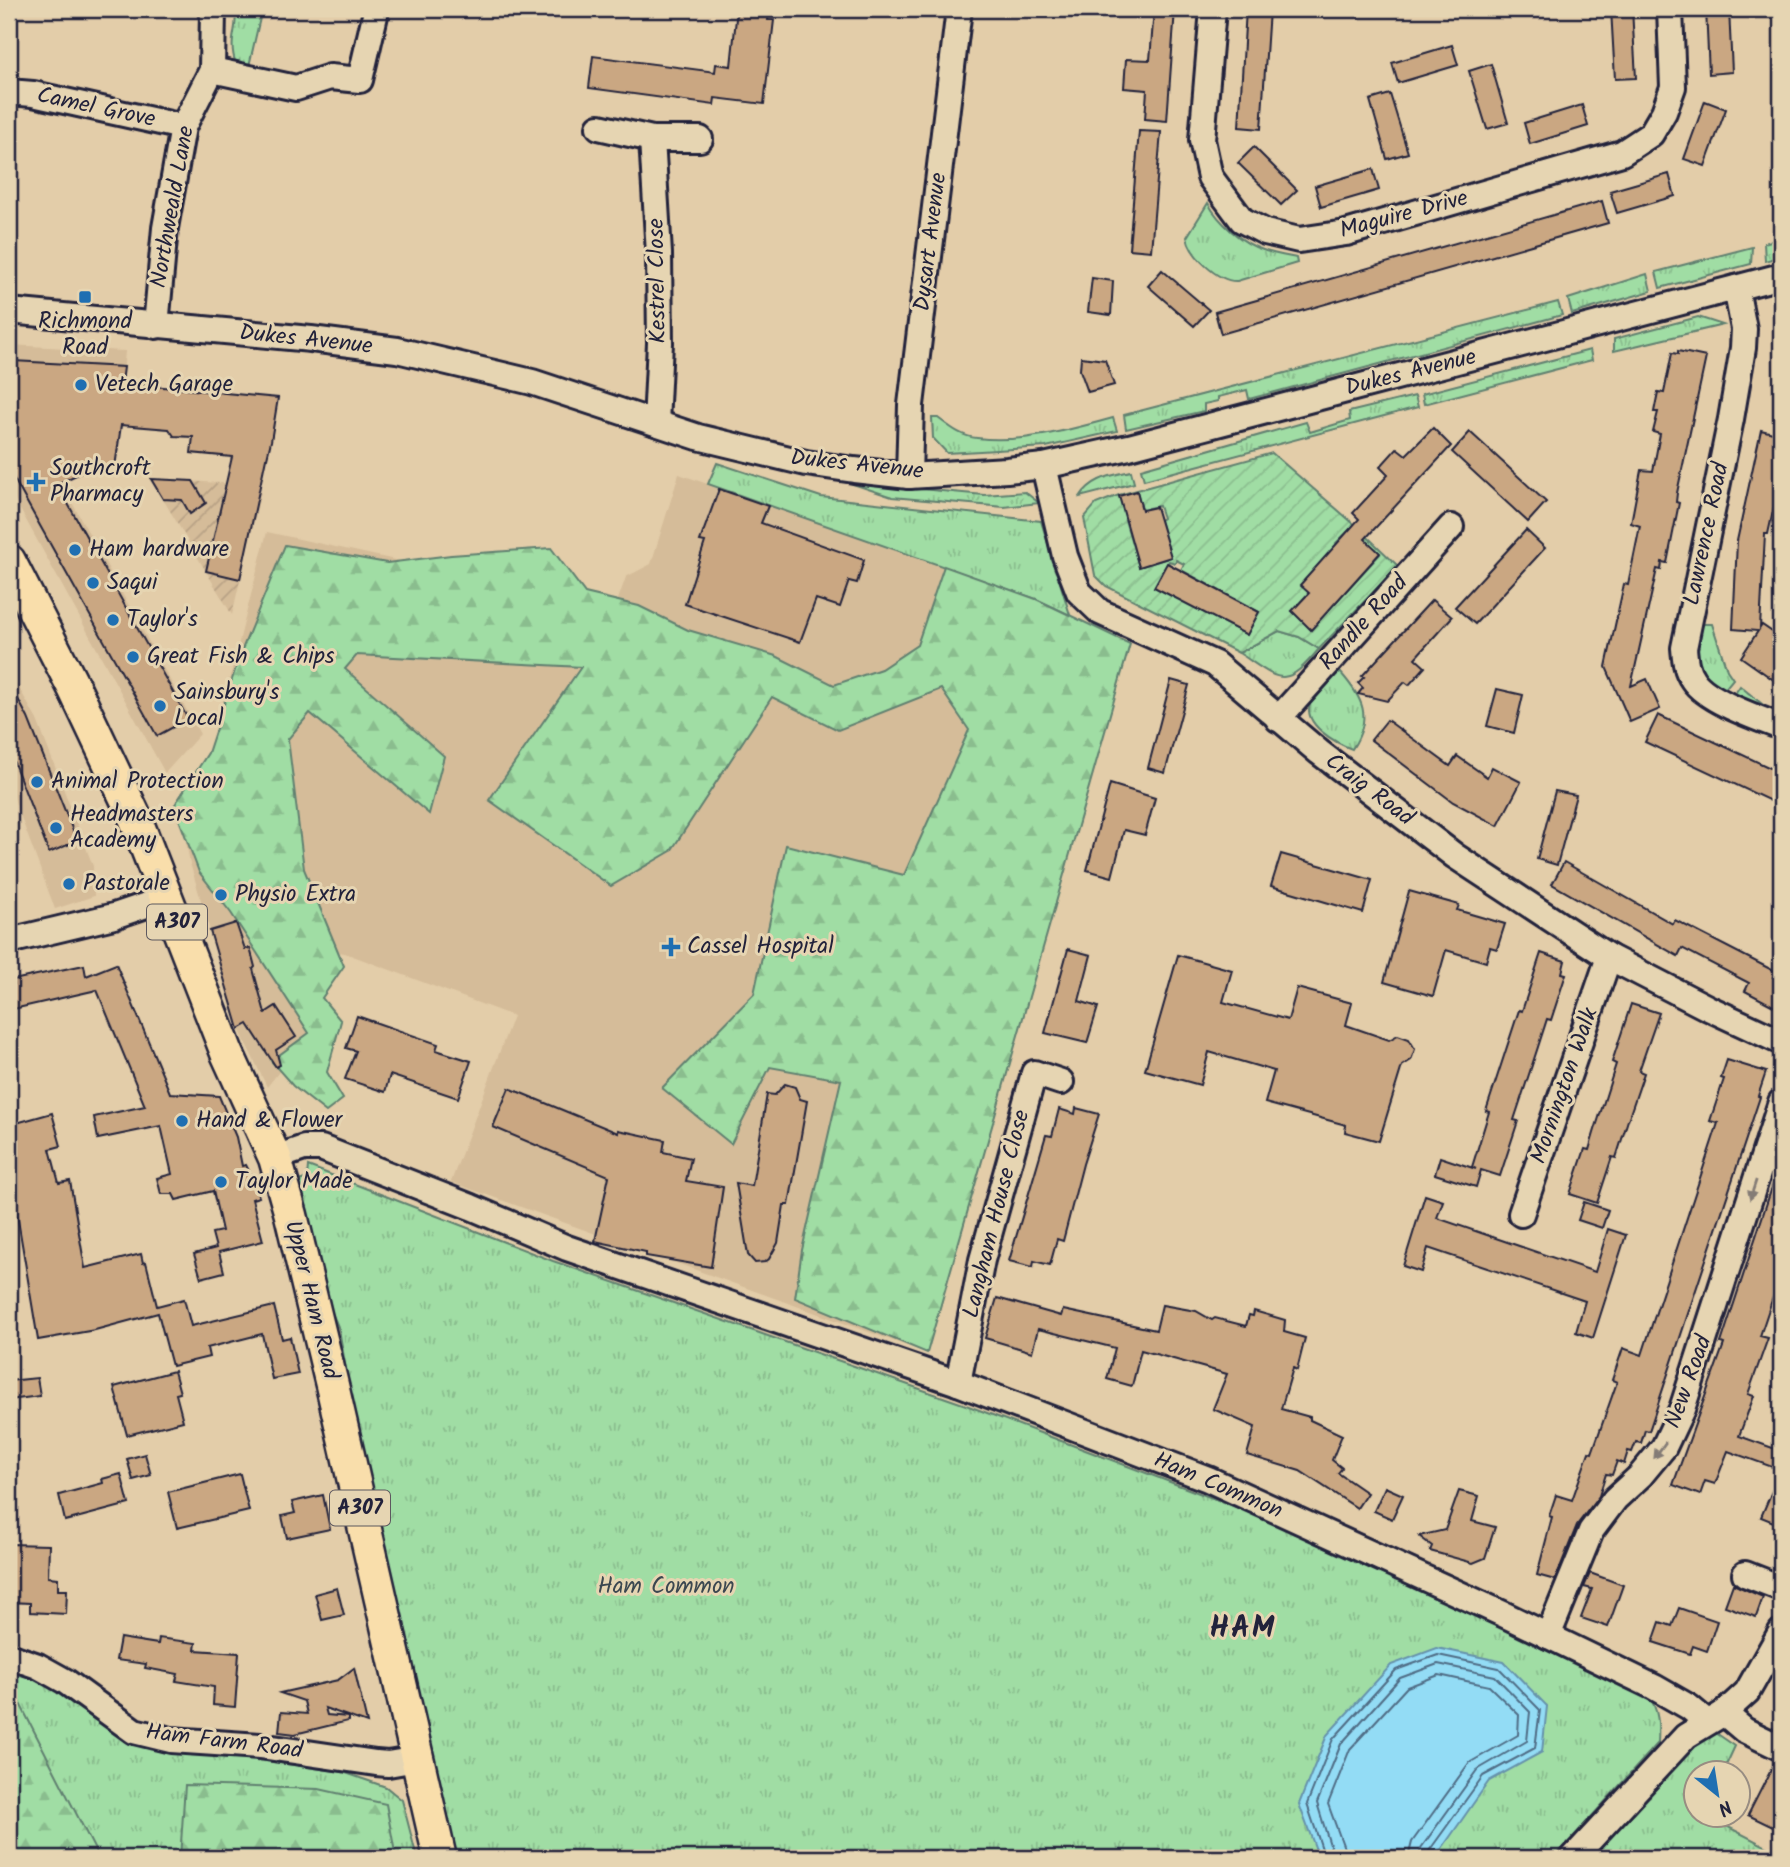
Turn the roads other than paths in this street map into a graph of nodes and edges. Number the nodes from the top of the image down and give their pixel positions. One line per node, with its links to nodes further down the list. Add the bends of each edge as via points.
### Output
1 (213, 9): 6 (street, Northweald Lane)
2 (959, 9): 18 (street, Dysart Avenue, via 911,405)
3 (1213, 9): 4 (street, Maguire Drive, via 1202,140 1210,177 1242,220 1265,232 1299,240 1346,233 1622,153 1651,134 1673,87)
4 (1670, 9)
5 (376, 11): 6 (street, via 360,80 330,77 296,88)
6 (212, 70): 8 (street, Northweald Lane)
7 (9, 92): 8 (street, Camel Grove)
8 (183, 127): 15 (street, Northweald Lane, via 165,228)
9 (599, 127): 10 (street)
10 (652, 139): 11 (street); 16 (street, Kestrel Close, via 659,254)
11 (700, 139)
12 (1781, 276): 13 (street, Dukes Avenue)
13 (1736, 288): 17 (street, Dukes Avenue); 22 (street, Lawrence Road, via 1743,348 1684,648 1686,666 1695,682 1712,696)
14 (9, 312): 15 (street, Dukes Avenue)
15 (156, 326): 16 (street, Dukes Avenue, via 397,350 532,382)
16 (656, 423): 18 (street, Dukes Avenue, via 806,463)
17 (1044, 467): 18 (street, Dukes Avenue); 21 (street, Craig Road, via 1065,556 1079,592 1100,612 1215,664)
18 (909, 476)
19 (1451, 527): 21 (street, Randle Road)
20 (9, 561): 23 (main road, Upper Ham Road / A307, via 134,815)
21 (1278, 719): 25 (street, Craig Road, via 1455,856)
22 (1781, 727)
23 (167, 898): 24 (street, via 123,914); 29 (main road, Upper Ham Road / A307, via 231,1064)
24 (9, 942)
25 (1609, 957): 26 (street, Craig Road); 30 (street, Mornington Walk)
26 (1781, 1042)
27 (1061, 1082): 31 (street, Langham House Close, via 1034,1073 982,1260)
28 (1781, 1102): 35 (street, New Road, one-way to 35, via 1682,1409 1664,1447 1591,1531)
29 (275, 1158): 31 (street, Ham Common, via 304,1148 321,1148 567,1248); 39 (main road, Upper Ham Road / A307)
30 (1521, 1214)
31 (958, 1383): 35 (street, Ham Common, via 1208,1479)
32 (1745, 1574): 33 (street)
33 (1781, 1588)
34 (1781, 1632): 37 (street, via 1747,1692)
35 (1548, 1636): 37 (street, Ham Common)
36 (9, 1656): 39 (street, Ham Farm Road, via 65,1681 134,1731 171,1740 260,1746 376,1763)
37 (1715, 1717): 38 (street, Ham Common); 41 (street, via 1676,1746)
38 (1781, 1748)
39 (417, 1759): 40 (main road, Upper Ham Road / A307)
40 (440, 1858)
41 (1573, 1858)

